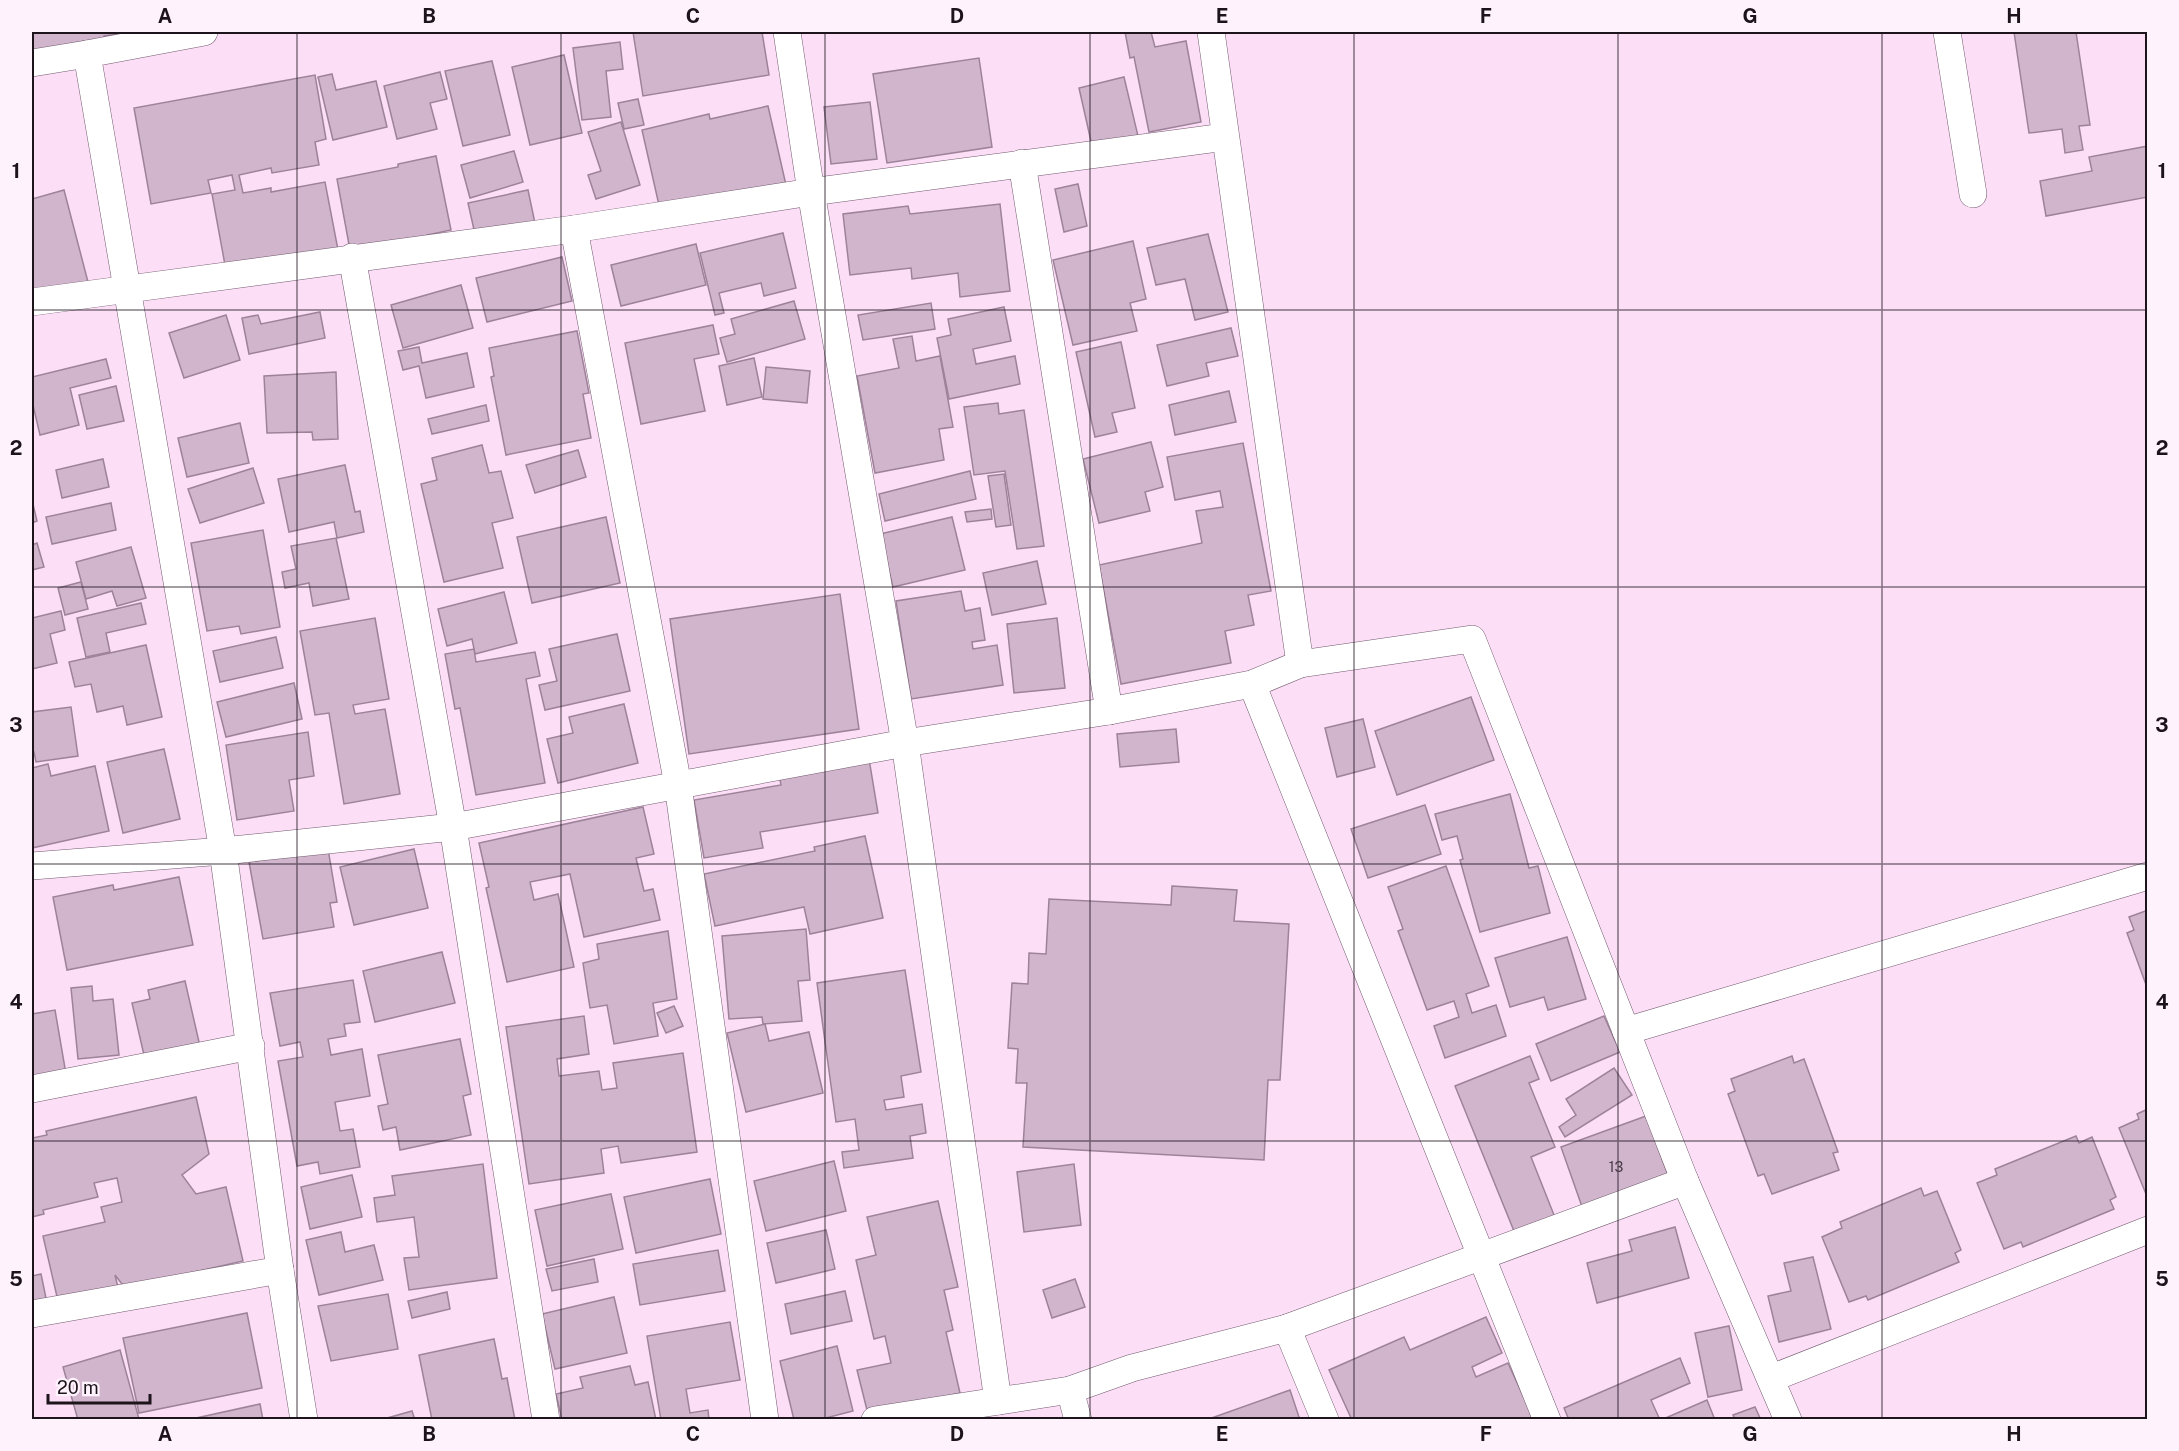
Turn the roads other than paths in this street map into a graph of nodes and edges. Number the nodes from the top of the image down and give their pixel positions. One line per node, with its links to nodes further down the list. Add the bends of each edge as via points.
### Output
1 (204, 32): 5 (street)
2 (787, 32): 9 (street)
3 (1211, 32): 7 (street)
4 (1947, 32): 10 (street)
5 (87, 54): 6 (street); 13 (street)
6 (32, 63)
7 (1225, 137): 8 (street); 15 (street)
8 (1022, 163): 9 (street); 17 (street)
9 (811, 192): 11 (street); 18 (street)
10 (1973, 194)
11 (574, 229): 12 (street); 19 (street)
12 (352, 257): 13 (street); 20 (street)
13 (127, 288): 14 (street); 21 (street)
14 (32, 302)
15 (1300, 664): 16 (street); 24 (street, via 1472,639)
16 (1252, 684): 17 (street); 29 (street)
17 (1109, 711): 18 (street)
18 (905, 743): 19 (street); 35 (street)
19 (678, 785): 20 (street); 38 (street)
20 (453, 826): 21 (street); 37 (street)
21 (223, 851): 22 (street); 25 (street)
22 (32, 866)
23 (2148, 876): 24 (street)
24 (1626, 1031): 27 (street)
25 (251, 1046): 26 (street); 30 (street)
26 (32, 1089)
27 (1686, 1181): 29 (street); 33 (street)
28 (2148, 1230): 33 (street)
29 (1480, 1256): 32 (street); 42 (street)
30 (280, 1270): 31 (street); 36 (street)
31 (32, 1314)
32 (1287, 1328): 34 (street, via 1132,1368); 41 (street)
33 (1772, 1378): 43 (street)
34 (1070, 1390): 35 (street); 40 (street)
35 (998, 1401): 39 (street)
36 (304, 1419)
37 (546, 1419)
38 (765, 1419)
39 (875, 1419)
40 (1078, 1419)
41 (1325, 1419)
42 (1547, 1419)
43 (1788, 1419)

